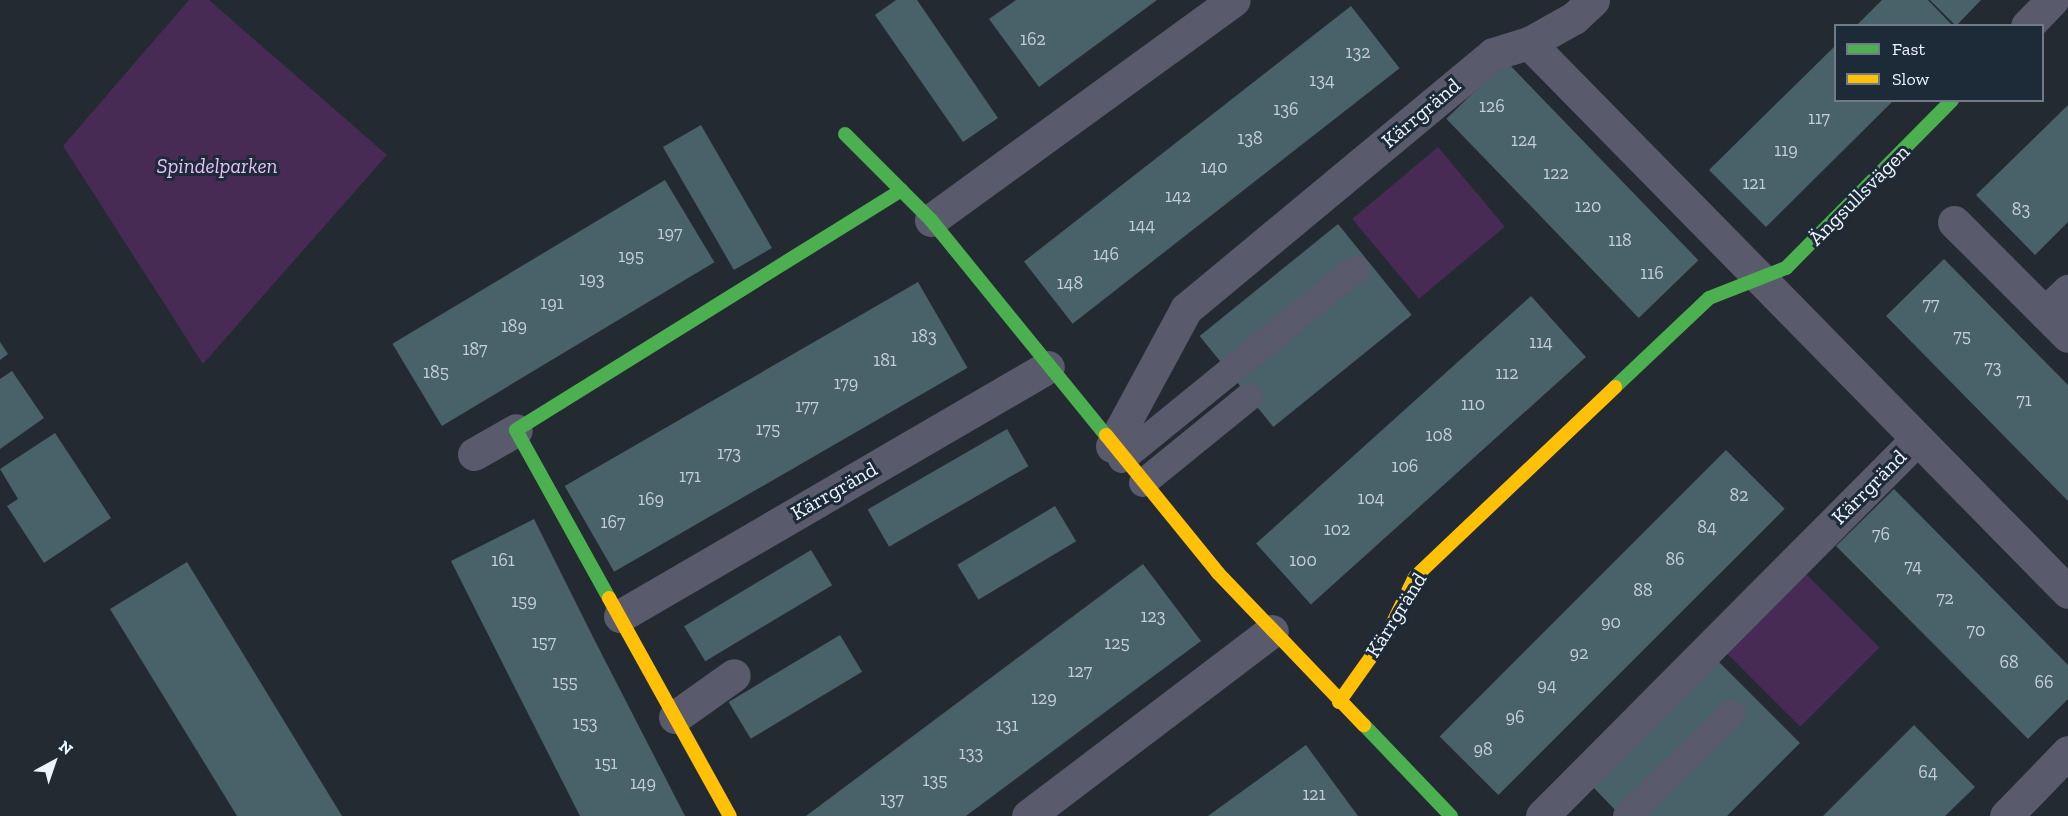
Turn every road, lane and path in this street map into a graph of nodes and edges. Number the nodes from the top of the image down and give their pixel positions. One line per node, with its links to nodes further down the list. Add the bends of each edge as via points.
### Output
1 (1234, 0): 9 (street)
2 (1593, 0): 5 (street, via 1574,18)
3 (2052, 0): 4 (street)
4 (2029, 24)
5 (1529, 43): 12 (street, Kärrgränd); 18 (street, Kärrgränd, via 1493,54 1186,309)
6 (1950, 102): 12 (street, Ängsullsvägen, via 1786,268)
7 (845, 134): 8 (street)
8 (901, 190): 9 (street); 16 (street)
9 (931, 220): 14 (street)
10 (1954, 222): 13 (street)
11 (1356, 269): 18 (lane, via 1228,371)
12 (1759, 281): 17 (street, Kärrgränd); 25 (street, Kärrgränd, via 1709,298 1415,577 1388,633)
13 (2060, 314)
14 (1048, 367): 18 (street); 22 (street, Kärrgränd)
15 (1249, 397): 20 (lane)
16 (516, 430): 19 (street); 22 (street)
17 (1917, 439): 21 (street, Kärrgränd); 32 (street, Kärrgränd)
18 (1117, 452): 20 (street)
19 (474, 454)
20 (1143, 483): 23 (street)
21 (2068, 592)
22 (620, 616): 27 (street)
23 (1272, 631): 25 (street); 31 (street)
24 (734, 675): 27 (street)
25 (1339, 702): 29 (street)
26 (1731, 714): 33 (lane)
27 (675, 717): 30 (street)
28 (2068, 752): 34 (street)
29 (1438, 812)
30 (730, 816)
31 (1028, 816)
32 (1542, 816)
33 (1627, 816)
34 (2006, 816)

